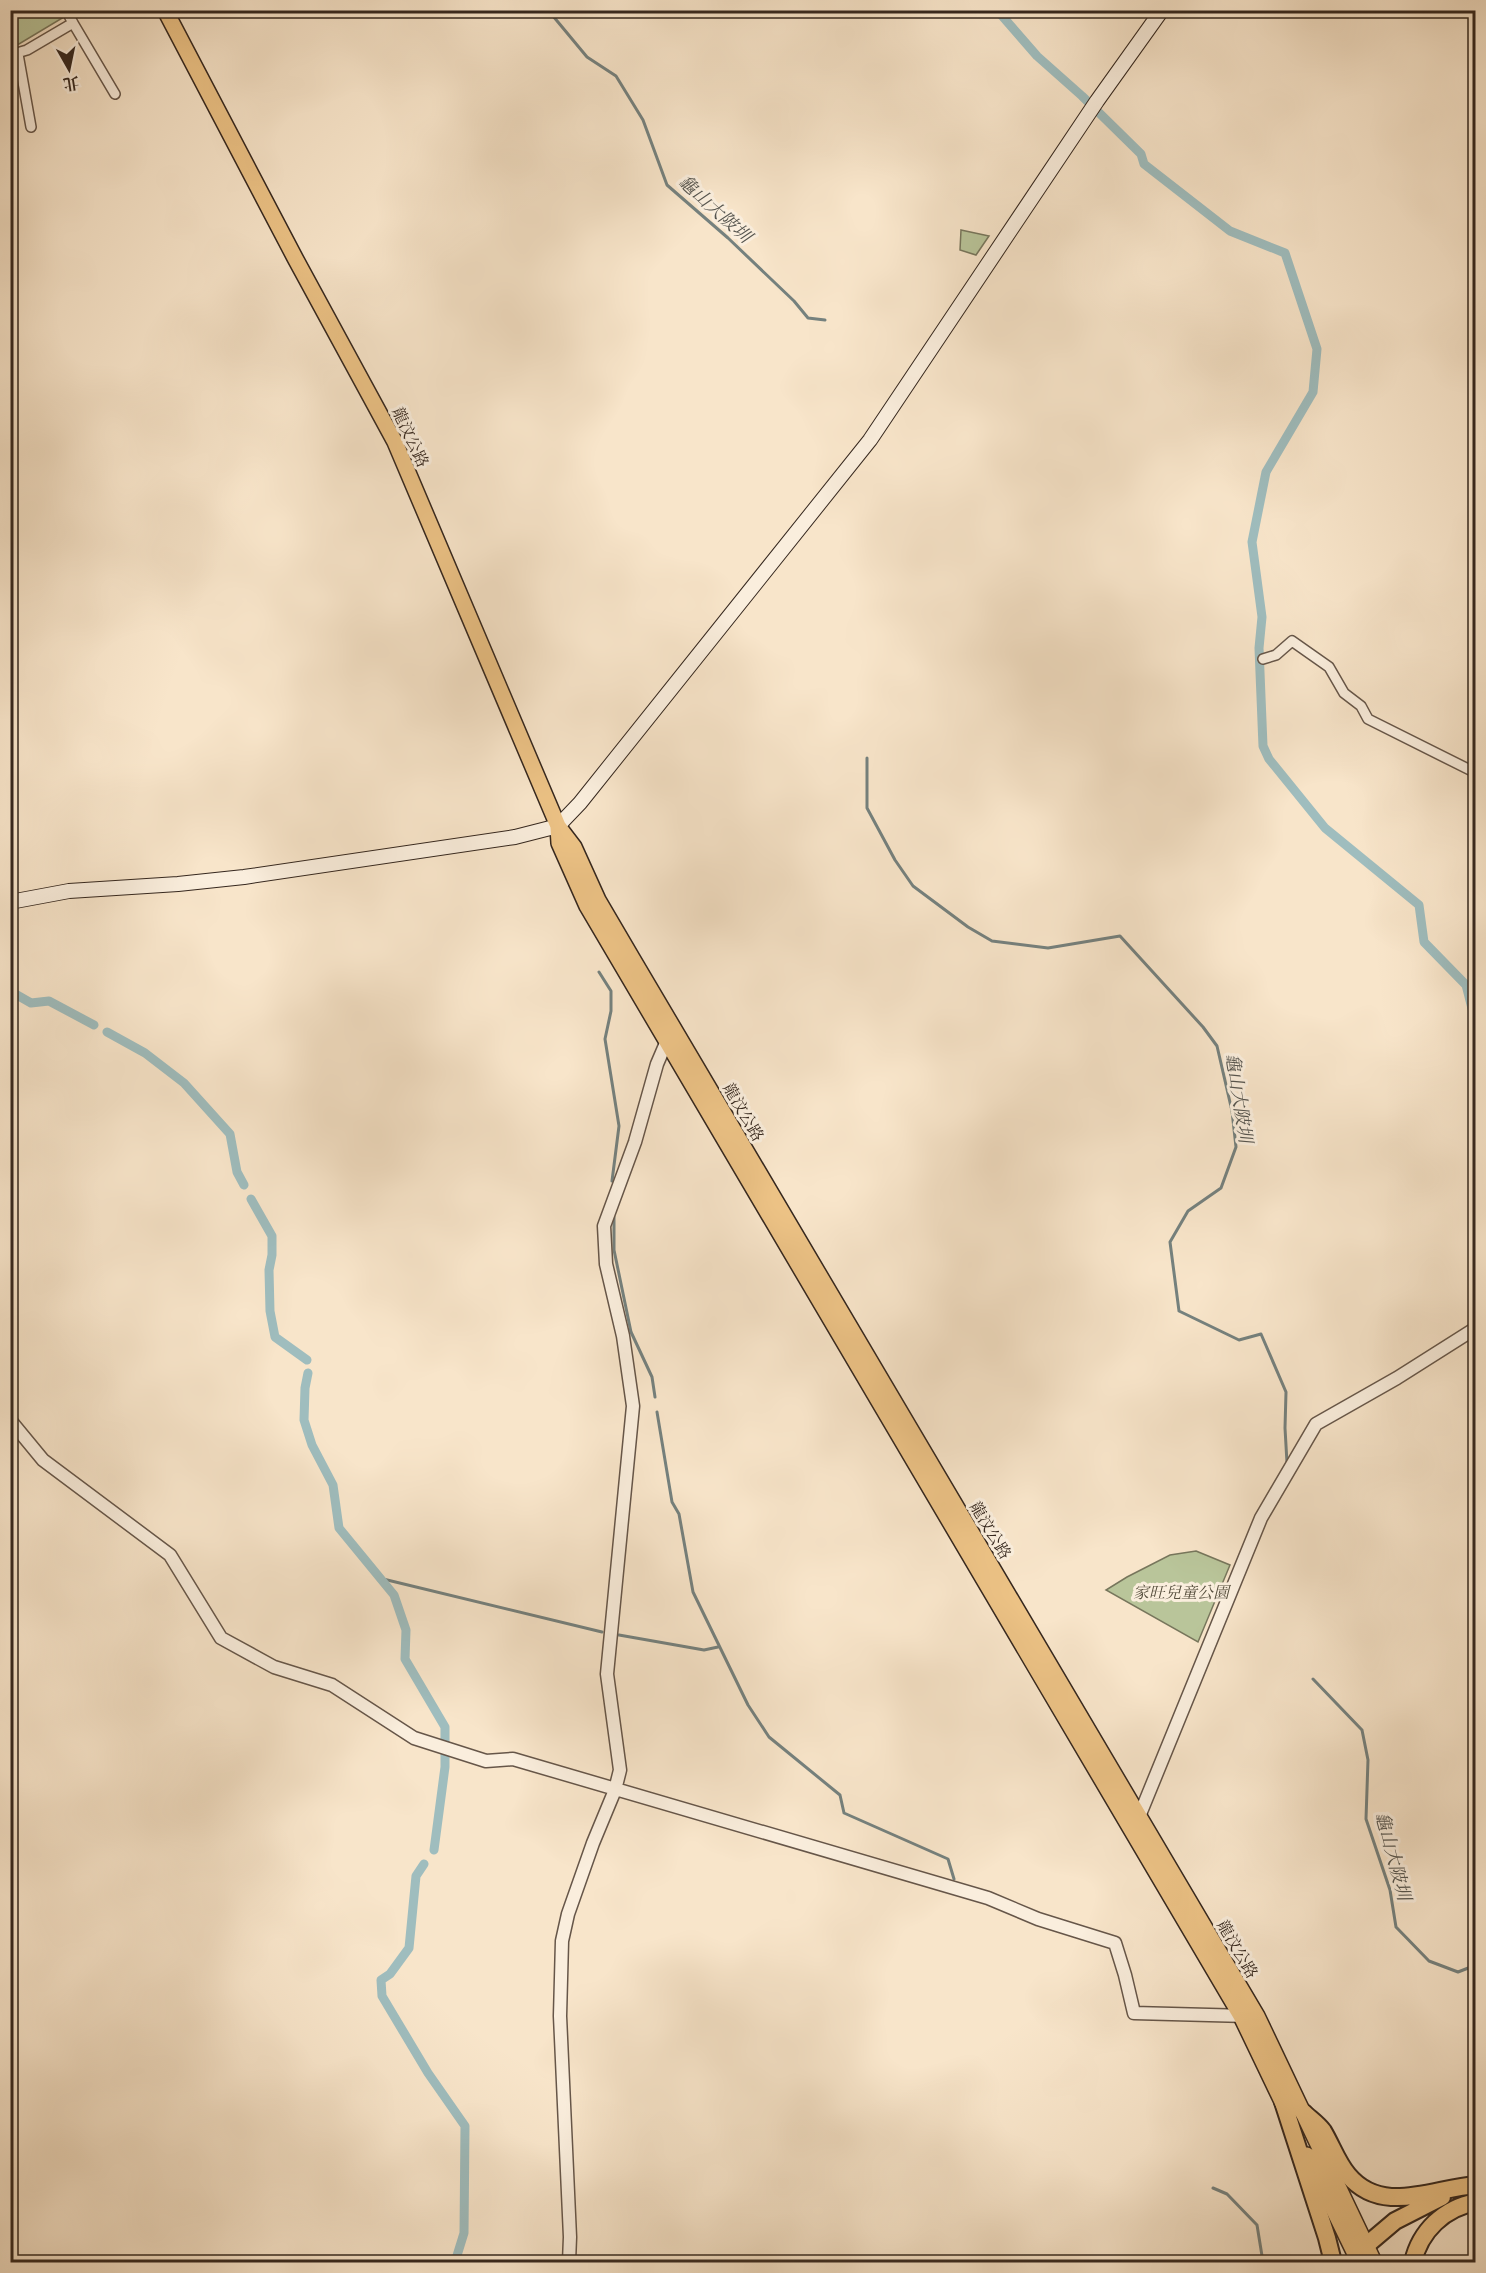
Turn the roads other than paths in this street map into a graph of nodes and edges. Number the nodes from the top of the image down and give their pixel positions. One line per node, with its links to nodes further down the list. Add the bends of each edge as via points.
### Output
1 (66, 10): 4 (street)
2 (165, 10): 10 (main road, 龍汶公路, via 395,442)
3 (1162, 10): 10 (main road, via 870,441)
4 (73, 23): 5 (street); 6 (street)
5 (14, 55): 7 (street)
6 (115, 94)
7 (31, 127)
8 (1263, 659): 9 (street, via 1276,656 1292,641 1329,667 1344,693 1361,706 1368,718)
9 (1476, 773)
10 (558, 826): 11 (main road, via 515,837 244,877 69,891); 12 (main road, 龍汶公路, via 559,843 587,906)
11 (10, 902)
12 (672, 1039): 15 (street, via 657,1064 635,1142 604,1226 606,1263 623,1336 633,1406 607,1674 620,1770); 16 (main road, 龍汶公路, via 753,1186 891,1409)
13 (1476, 1328): 16 (street, via 1316,1424 1261,1518)
14 (10, 1420): 15 (street, via 43,1460 170,1554 221,1638 274,1667 332,1685 414,1738 486,1761 513,1759)
15 (615, 1790): 17 (street, via 988,1898 1038,1920 1115,1943 1134,2013); 24 (street, via 582,1874 562,1941 560,2016)
16 (1136, 1824): 17 (main road, 龍汶公路)
17 (1249, 2016): 18 (main road, 龍汶公路)
18 (1277, 2075): 19 (main road, 龍汶公路); 20 (main road, 龍汶公路)
19 (1283, 2102): 23 (main road, 龍汶公路, via 1329,2205); 25 (highway)
20 (1303, 2112): 21 (highway, via 1322,2130 1349,2177 1380,2196 1400,2198); 23 (main road, 龍汶公路)
21 (1473, 2185): 23 (highway, via 1395,2221)
22 (1476, 2202): 27 (highway, via 1464,2204 1435,2222 1425,2233)
23 (1360, 2254): 26 (main road, 龍汶公路)
24 (569, 2262)
25 (1333, 2262)
26 (1374, 2262)
27 (1413, 2262)

